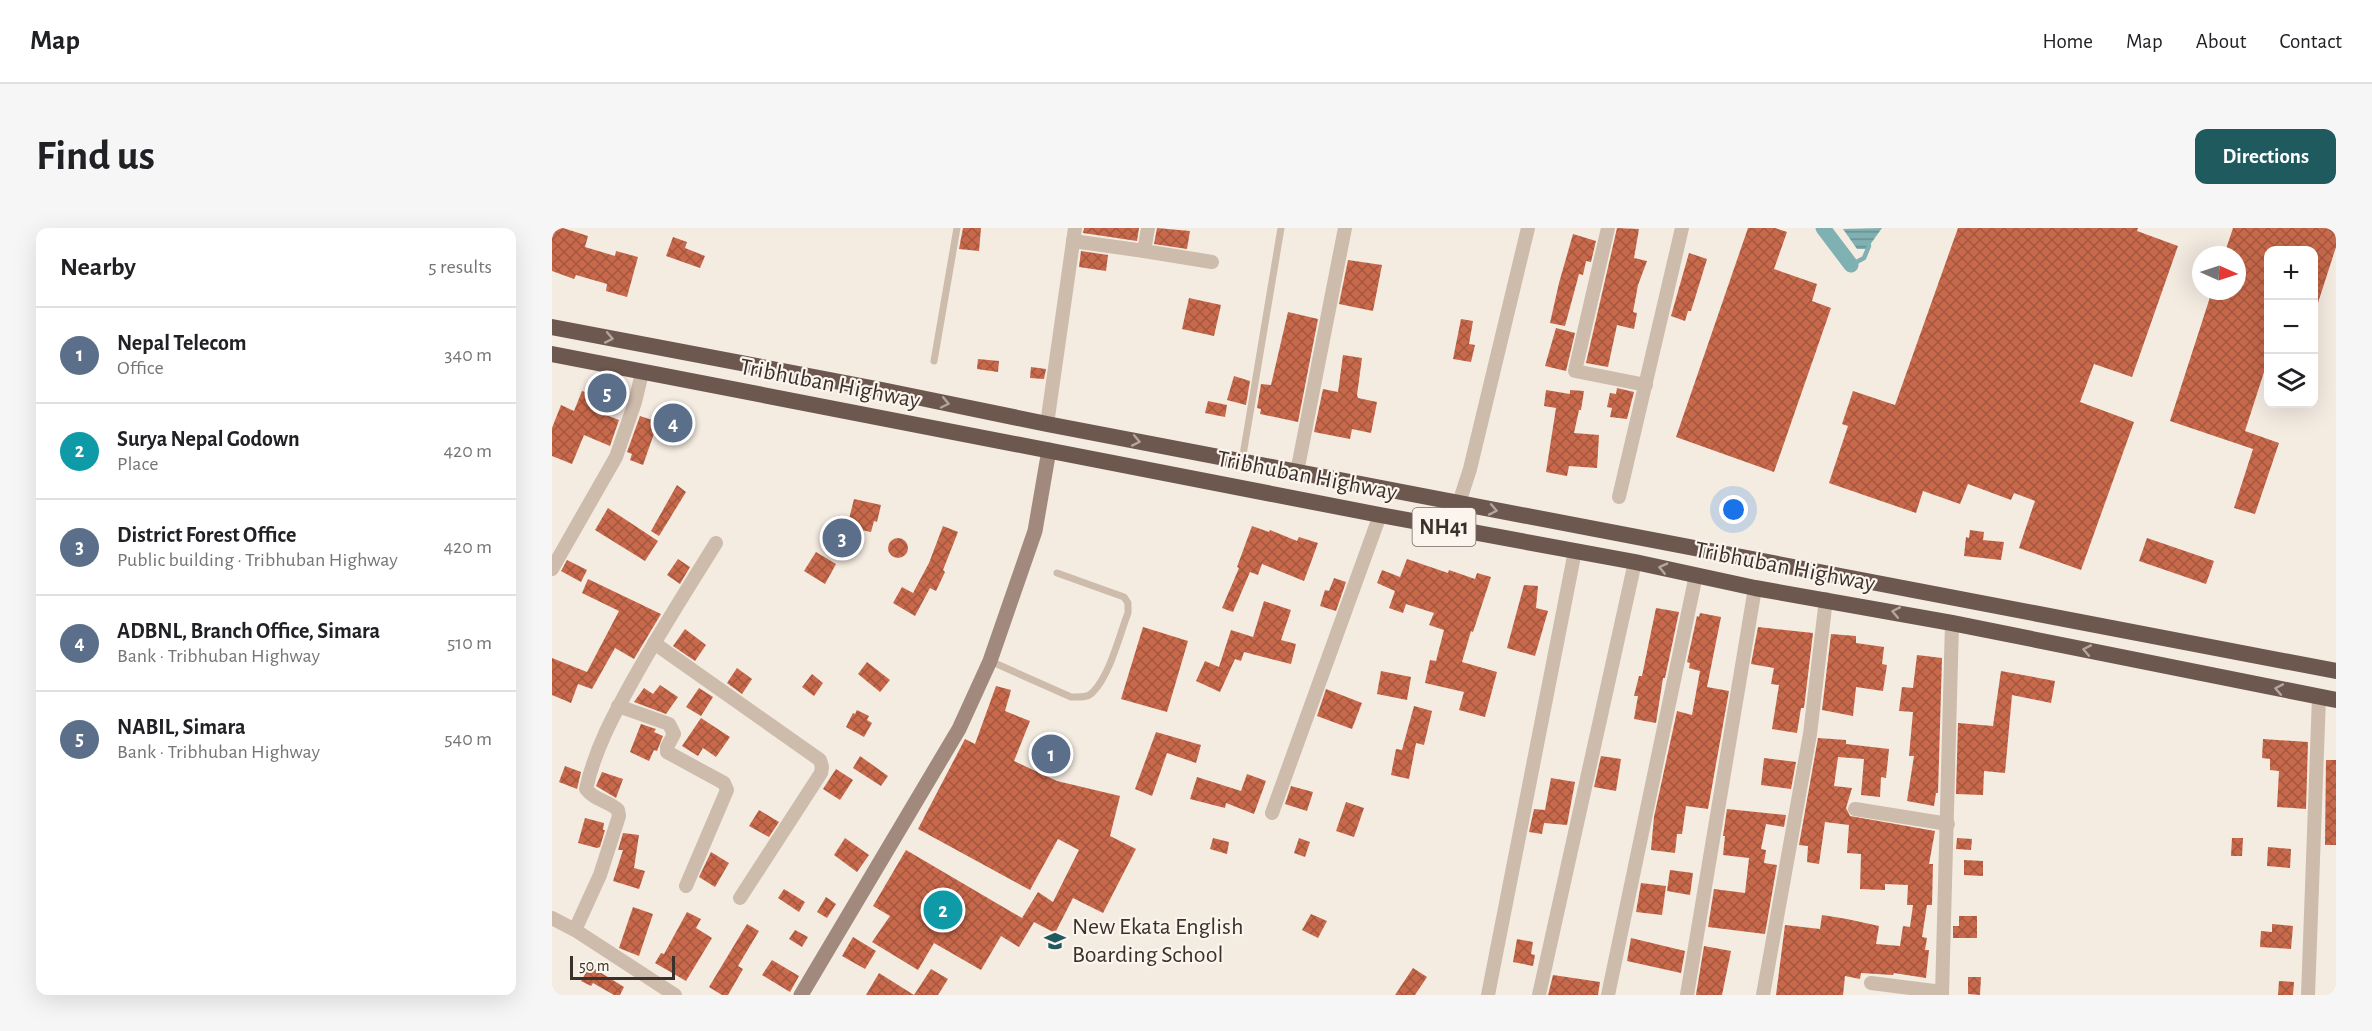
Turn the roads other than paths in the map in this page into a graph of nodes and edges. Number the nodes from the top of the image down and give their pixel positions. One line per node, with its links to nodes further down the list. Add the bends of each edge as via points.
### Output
1 (957, 228): 13 (lane)
2 (1148, 228): 9 (street)
3 (1281, 228): 18 (lane)
4 (1345, 228): 19 (street)
5 (1528, 228): 21 (street)
6 (1608, 228): 15 (street, via 1575,371)
7 (1682, 228): 15 (street)
8 (1074, 235): 9 (street); 16 (street)
9 (1144, 251): 10 (street)
10 (1212, 262)
11 (552, 327): 16 (highway, Tribhuban Highway / NH41, one-way to 16)
12 (552, 354): 14 (highway, Tribhuban Highway / NH41)
13 (934, 361)
14 (642, 373): 17 (highway, Tribhuban Highway / NH41); 24 (street, via 616,457)
15 (1646, 385): 20 (street)
16 (1047, 424): 18 (highway, Tribhuban Highway / NH41, one-way to 18)
17 (1049, 450): 22 (highway, Tribhuban Highway / NH41); 34 (main road, via 1035,531)
18 (1242, 461): 19 (highway, Tribhuban Highway / NH41)
19 (1297, 472): 21 (highway, Tribhuban Highway / NH41)
20 (1619, 497)
21 (1459, 503): 35 (highway, Tribhuban Highway / NH41, one-way to 35)
22 (1380, 515): 25 (highway, Tribhuban Highway / NH41); 40 (street)
23 (716, 543): 33 (street)
24 (556, 551): 27 (street)
25 (1575, 551): 26 (highway, Tribhuban Highway / NH41); 50 (street)
26 (1635, 562): 29 (highway, Tribhuban Highway / NH41, one-way to 26); 51 (street)
27 (552, 569)
28 (1057, 573): 34 (lane, via 1124,597 1128,603 1128,613 1104,677 1092,694 1071,697)
29 (1696, 575): 30 (highway, Tribhuban Highway / NH41); 52 (street)
30 (1755, 588): 31 (highway, Tribhuban Highway / NH41); 53 (street)
31 (1826, 599): 32 (highway, Tribhuban Highway / NH41, one-way to 31); 54 (street, via 1810,734)
32 (1952, 623): 36 (highway, Tribhuban Highway / NH41, one-way to 32); 41 (street)
33 (654, 643): 38 (street); 43 (street, via 820,760 820,773)
34 (990, 662): 49 (main road, via 959,729)
35 (2336, 671)
36 (2319, 697): 37 (highway, Tribhuban Highway / NH41); 55 (street)
37 (2336, 700)
38 (618, 706): 42 (street, via 669,724 674,734 666,747 668,752 724,783 727,790); 45 (street, via 597,750 586,789 590,795 613,805 619,816 600,875)
39 (1855, 809): 41 (street)
40 (1272, 813)
41 (1948, 824): 47 (street)
42 (686, 886)
43 (740, 898)
44 (552, 918): 45 (street)
45 (575, 930): 48 (street)
46 (1871, 983): 47 (street)
47 (1942, 994)
48 (675, 995)
49 (801, 995)
50 (1488, 995)
51 (1539, 995)
52 (1608, 995)
53 (1687, 995)
54 (1763, 995)
55 (2308, 995)

